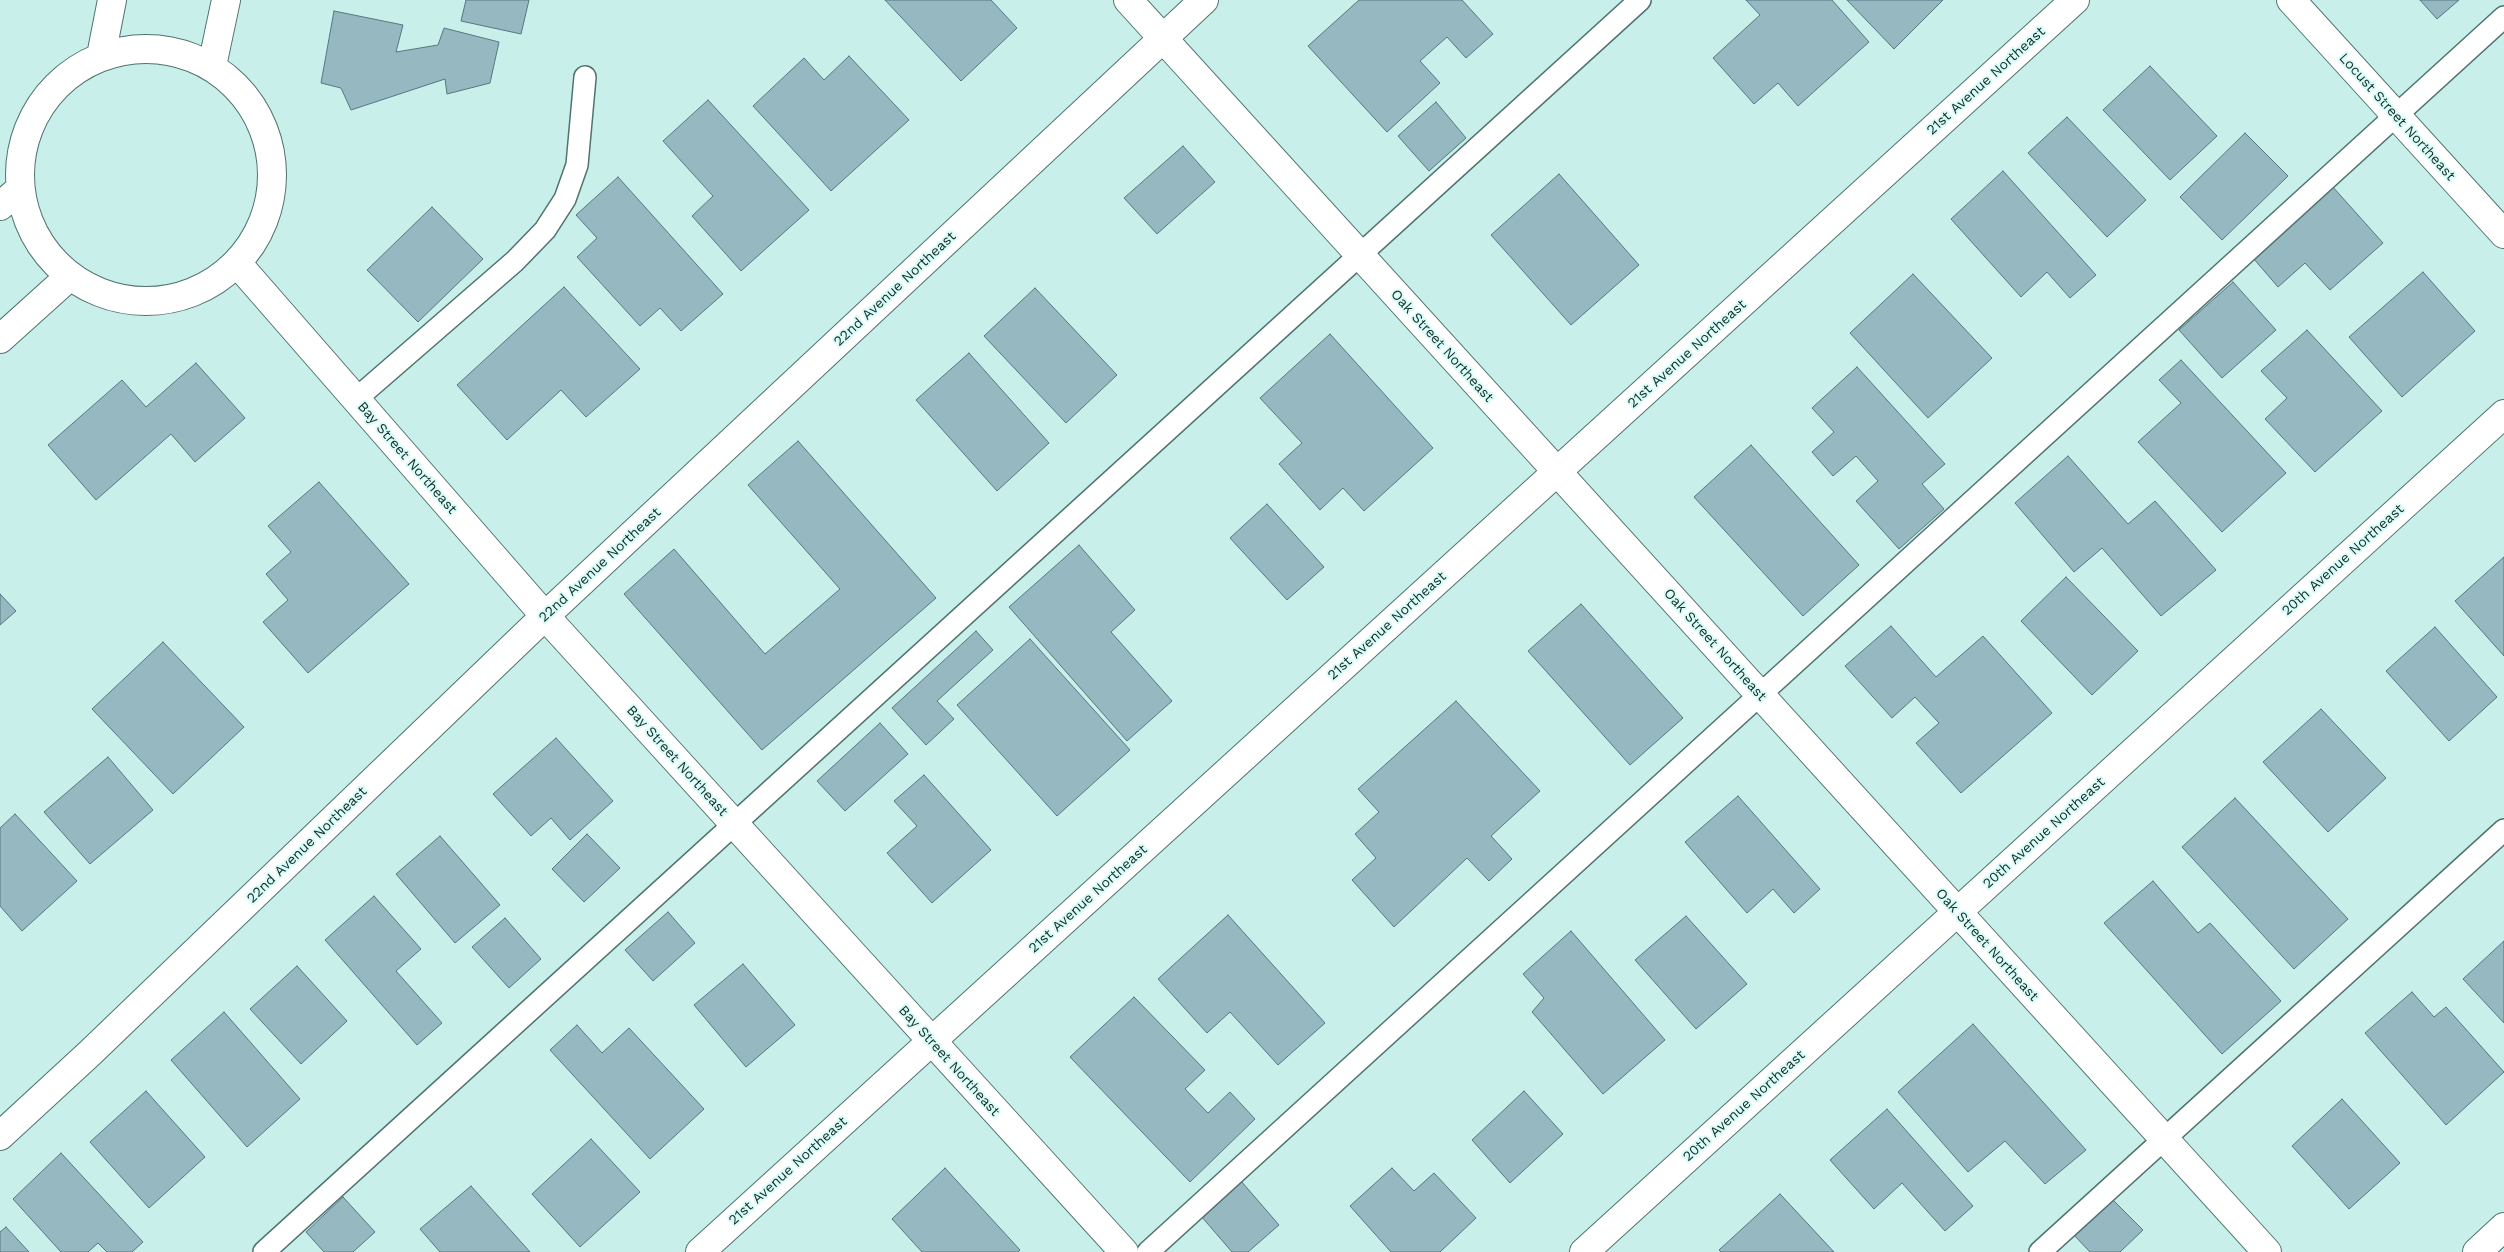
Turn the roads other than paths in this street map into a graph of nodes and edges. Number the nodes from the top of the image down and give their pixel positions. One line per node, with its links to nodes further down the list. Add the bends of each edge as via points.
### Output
1 (112, 0): 10 (street)
2 (226, 0): 11 (street)
3 (1128, 0): 9 (street, Oak Street Northeast)
4 (1204, 0): 9 (street, 22nd Avenue Northeast)
5 (1640, 0): 17 (lane)
6 (2075, 0): 23 (street, 21st Avenue Northeast)
7 (2291, 0): 13 (street, Locust Street Northeast)
8 (2504, 17): 13 (lane)
9 (1163, 39): 17 (street, Oak Street Northeast); 24 (street, 22nd Avenue Northeast)
10 (101, 56): 11 (street, via 128,49 171,50); 14 (street, via 56,86)
11 (212, 66): 18 (street, via 237,85 262,121 274,184 262,227)
12 (585, 77): 21 (lane, via 577,165 565,199 545,230 515,261)
13 (2396, 116): 16 (street, Locust Street Northeast); 25 (lane)
14 (11, 152): 15 (street)
15 (10, 198): 19 (street, via 33,233)
16 (2504, 234)
17 (1360, 255): 23 (street, Oak Street Northeast); 26 (lane)
18 (237, 263): 19 (street, via 214,282 173,299 146,302 103,294); 21 (street, Bay Street Northeast)
19 (70, 276): 20 (street)
20 (0, 339)
21 (356, 399): 24 (street, Bay Street Northeast)
22 (2504, 414): 28 (street, 20th Avenue Northeast)
23 (1557, 472): 25 (street, Oak Street Northeast); 29 (street, 21st Avenue Northeast)
24 (545, 616): 26 (street, Bay Street Northeast); 30 (street, 22nd Avenue Northeast)
25 (1759, 695): 28 (street, Oak Street Northeast); 36 (lane)
26 (734, 824): 29 (street, Bay Street Northeast); 33 (lane)
27 (2504, 830): 31 (lane)
28 (1957, 912): 31 (street, Oak Street Northeast); 37 (street, 20th Avenue Northeast)
29 (931, 1041): 34 (street, 21st Avenue Northeast); 35 (street, Bay Street Northeast)
30 (0, 1136)
31 (2164, 1139): 38 (lane); 39 (street, Oak Street Northeast)
32 (2504, 1227): 40 (street)
33 (264, 1252)
34 (700, 1252)
35 (1124, 1252)
36 (1148, 1252)
37 (1584, 1252)
38 (2040, 1252)
39 (2267, 1252)
40 (2477, 1252)

